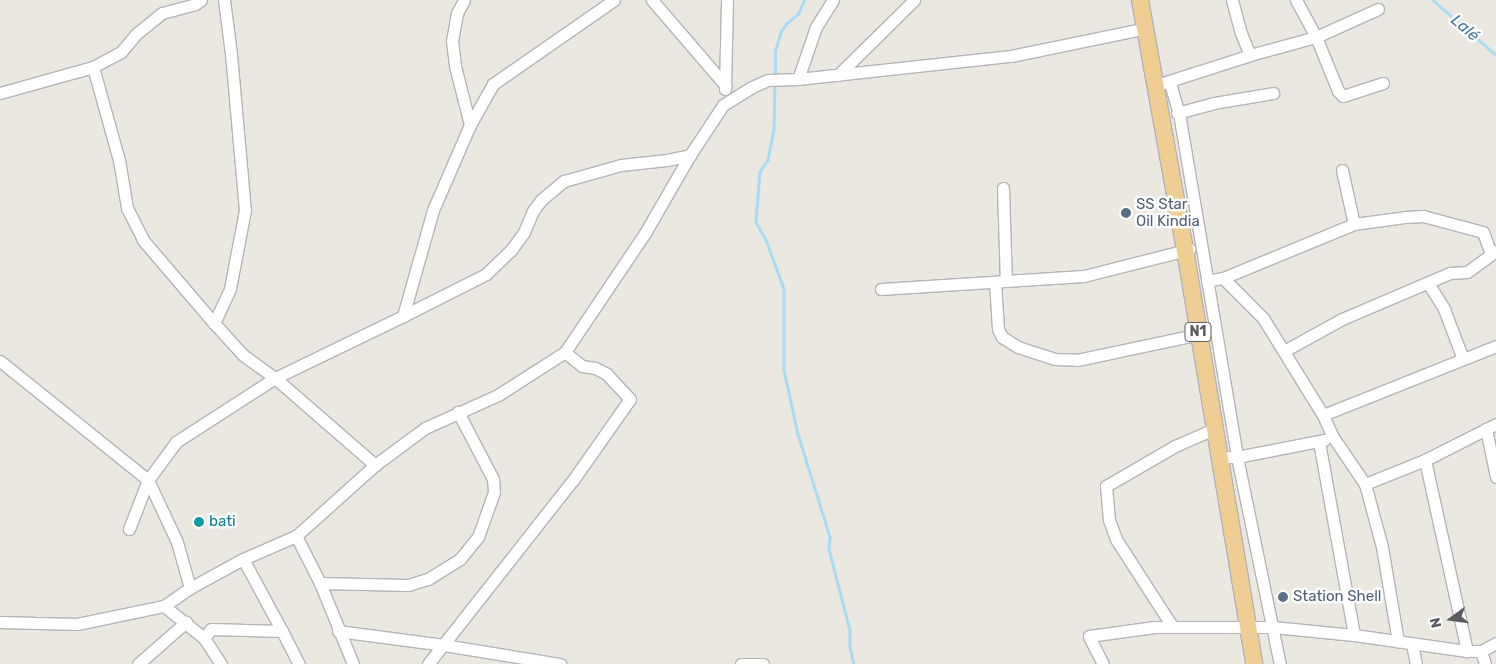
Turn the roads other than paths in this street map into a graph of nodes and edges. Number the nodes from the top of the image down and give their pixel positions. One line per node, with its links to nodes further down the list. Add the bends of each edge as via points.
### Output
1 (201, 0): 16 (street, via 162,13 136,34 121,52)
2 (224, 0): 40 (street, via 245,210 230,288)
3 (464, 0): 26 (street, via 457,13 452,42)
4 (614, 0): 26 (street, via 493,84)
5 (652, 0): 21 (street)
6 (727, 0): 21 (street)
7 (833, 0): 18 (street, via 816,27)
8 (914, 0): 17 (street)
9 (1140, 0): 13 (highway, N1)
10 (1232, 0): 15 (street)
11 (1296, 0): 14 (street)
12 (1378, 9): 14 (street)
13 (1146, 28): 17 (street, via 1011,56); 19 (highway, N1)
14 (1316, 37): 15 (street); 20 (street, via 1343,96)
15 (1250, 55): 19 (street)
16 (93, 67): 22 (street); 40 (street, via 119,160 127,208 143,240)
17 (838, 75): 18 (street)
18 (798, 79): 24 (street, via 774,80)
19 (1162, 84): 25 (street); 27 (highway, N1)
20 (1383, 84)
21 (726, 86): 24 (street)
22 (0, 93)
23 (1273, 93): 25 (street, via 1214,102)
24 (723, 105): 28 (street)
25 (1178, 116): 27 (street); 32 (street)
26 (470, 124): 39 (street, via 433,210)
27 (1161, 124): 32 (highway, N1)
28 (690, 155): 39 (street, via 621,165 564,181 541,200 511,250 486,274); 44 (street, via 645,233)
29 (1342, 170): 31 (street)
30 (1003, 188): 35 (street)
31 (1354, 224): 33 (street, via 1423,216 1483,232); 34 (street)
32 (1193, 249): 35 (street, via 1084,276); 36 (street); 41 (highway, N1)
33 (1494, 252): 37 (street, via 1467,272 1450,273)
34 (1222, 278): 36 (street); 43 (street, via 1264,318)
35 (1001, 281): 38 (street); 41 (street, via 998,329 1002,337 1018,347 1054,359 1077,360)
36 (1207, 281): 55 (street)
37 (1428, 283): 43 (street, via 1342,319); 45 (street, via 1444,309)
38 (881, 289)
39 (402, 316): 47 (street)
40 (214, 323): 47 (street, via 243,355)
41 (1199, 334): 51 (highway, N1)
42 (1496, 346): 45 (street)
43 (1284, 351): 49 (street)
44 (565, 352): 48 (street, via 498,395); 79 (street, via 582,366 607,374 630,399 573,480)
45 (1463, 359): 49 (street)
46 (0, 361): 59 (street)
47 (275, 378): 57 (street); 59 (street, via 176,442)
48 (458, 412): 57 (street, via 425,428); 64 (street, via 493,479 494,492 478,537 460,558 428,578 408,585)
49 (1323, 415): 52 (street)
50 (1491, 426): 56 (street); 58 (street)
51 (1214, 429): 54 (highway, N1); 69 (street, via 1175,446 1106,486 1116,538)
52 (1333, 437): 53 (street); 60 (street)
53 (1319, 442): 55 (street); 74 (street)
54 (1218, 456): 55 (street); 70 (highway, N1)
55 (1237, 457): 71 (street)
56 (1425, 460): 60 (street); 80 (street)
57 (375, 465): 62 (street)
58 (1496, 478)
59 (148, 480): 61 (street); 65 (street, via 177,542)
60 (1365, 484): 76 (street, via 1382,547)
61 (129, 530)
62 (296, 536): 63 (street); 64 (street)
63 (243, 559): 65 (street); 72 (street)
64 (320, 582): 73 (street)
65 (190, 588): 66 (street)
66 (164, 606): 67 (street, via 77,624); 68 (street)
67 (0, 622)
68 (186, 622): 75 (street); 83 (street)
69 (1172, 626): 70 (street); 91 (street, via 1089,636)
70 (1247, 626): 71 (street); 92 (highway, N1)
71 (1273, 627): 74 (street); 93 (street)
72 (282, 631): 75 (street, via 211,629); 85 (street)
73 (338, 631): 79 (street); 86 (street)
74 (1354, 635): 76 (street)
75 (204, 638): 84 (street)
76 (1398, 642): 78 (street)
77 (1496, 643): 81 (street)
78 (1412, 644): 80 (street); 94 (street)
79 (444, 645): 82 (street); 87 (street)
80 (1467, 651): 81 (street)
81 (1482, 651): 95 (street)
82 (539, 663): 88 (street)
83 (138, 664)
84 (221, 664)
85 (299, 664)
86 (353, 664)
87 (428, 664)
88 (560, 664)
89 (741, 664): 90 (street)
90 (763, 664)
91 (1102, 664)
92 (1254, 664)
93 (1280, 664)
94 (1416, 664)
95 (1484, 664)

